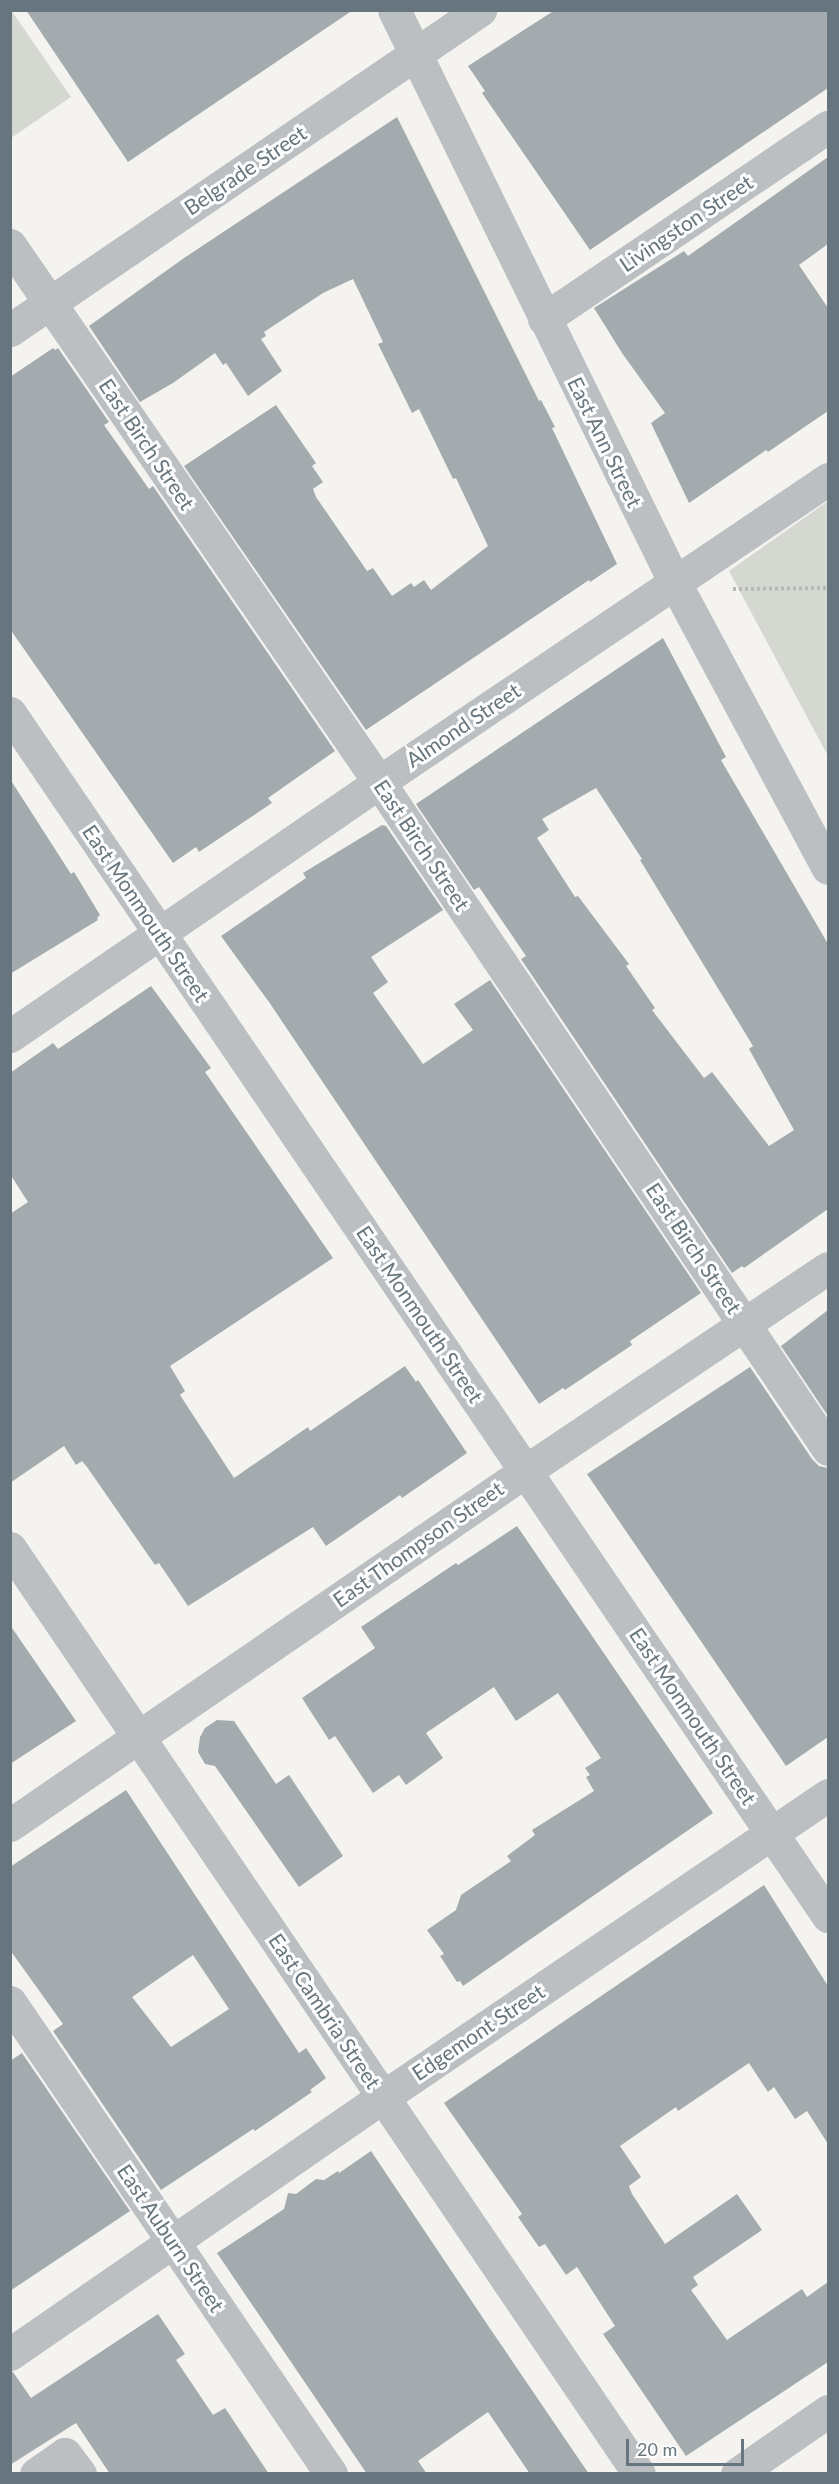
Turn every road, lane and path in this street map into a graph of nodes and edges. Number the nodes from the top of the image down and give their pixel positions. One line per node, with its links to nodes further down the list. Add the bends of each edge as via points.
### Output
1 (394, 10): 3 (street, East Ann Street)
2 (480, 10): 3 (street, Belgrade Street)
3 (415, 54): 6 (street, Belgrade Street); 7 (street, East Ann Street)
4 (828, 127): 7 (street, Livingston Street)
5 (10, 245): 6 (street, East Birch Street)
6 (50, 303): 8 (street, Belgrade Street); 14 (street, East Birch Street)
7 (544, 319): 10 (street, East Ann Street)
8 (10, 330)
9 (828, 479): 10 (street, Almond Street)
10 (675, 583): 14 (street, Almond Street); 15 (street, East Ann Street)
11 (828, 588): 12 (path)
12 (729, 589)
13 (10, 713): 16 (street, East Monmouth Street)
14 (379, 782): 16 (street, Almond Street); 19 (street, East Birch Street)
15 (828, 868)
16 (159, 933): 17 (street, Almond Street); 21 (street, East Monmouth Street)
17 (10, 1036)
18 (828, 1268): 19 (street, East Thompson Street)
19 (746, 1324): 20 (street, East Birch Street); 21 (street, East Thompson Street)
20 (828, 1449)
21 (527, 1470): 23 (street, East Thompson Street); 26 (street, East Monmouth Street)
22 (10, 1548): 23 (street, East Cambria Street)
23 (139, 1737): 25 (street, East Thompson Street); 29 (street, East Cambria Street)
24 (828, 1795): 26 (street, Edgemont Street)
25 (10, 1825)
26 (772, 1833): 27 (street, East Monmouth Street); 29 (street, Edgemont Street)
27 (828, 1916)
28 (10, 2002): 30 (street, East Auburn Street)
29 (383, 2097): 30 (street, Edgemont Street); 36 (street, East Cambria Street)
30 (174, 2243): 31 (street, Edgemont Street); 35 (street, East Auburn Street)
31 (10, 2354)
32 (828, 2411): 37 (street)
33 (36, 2474): 34 (street, via 65,2454)
34 (80, 2474)
35 (331, 2474)
36 (639, 2474)
37 (737, 2474)

